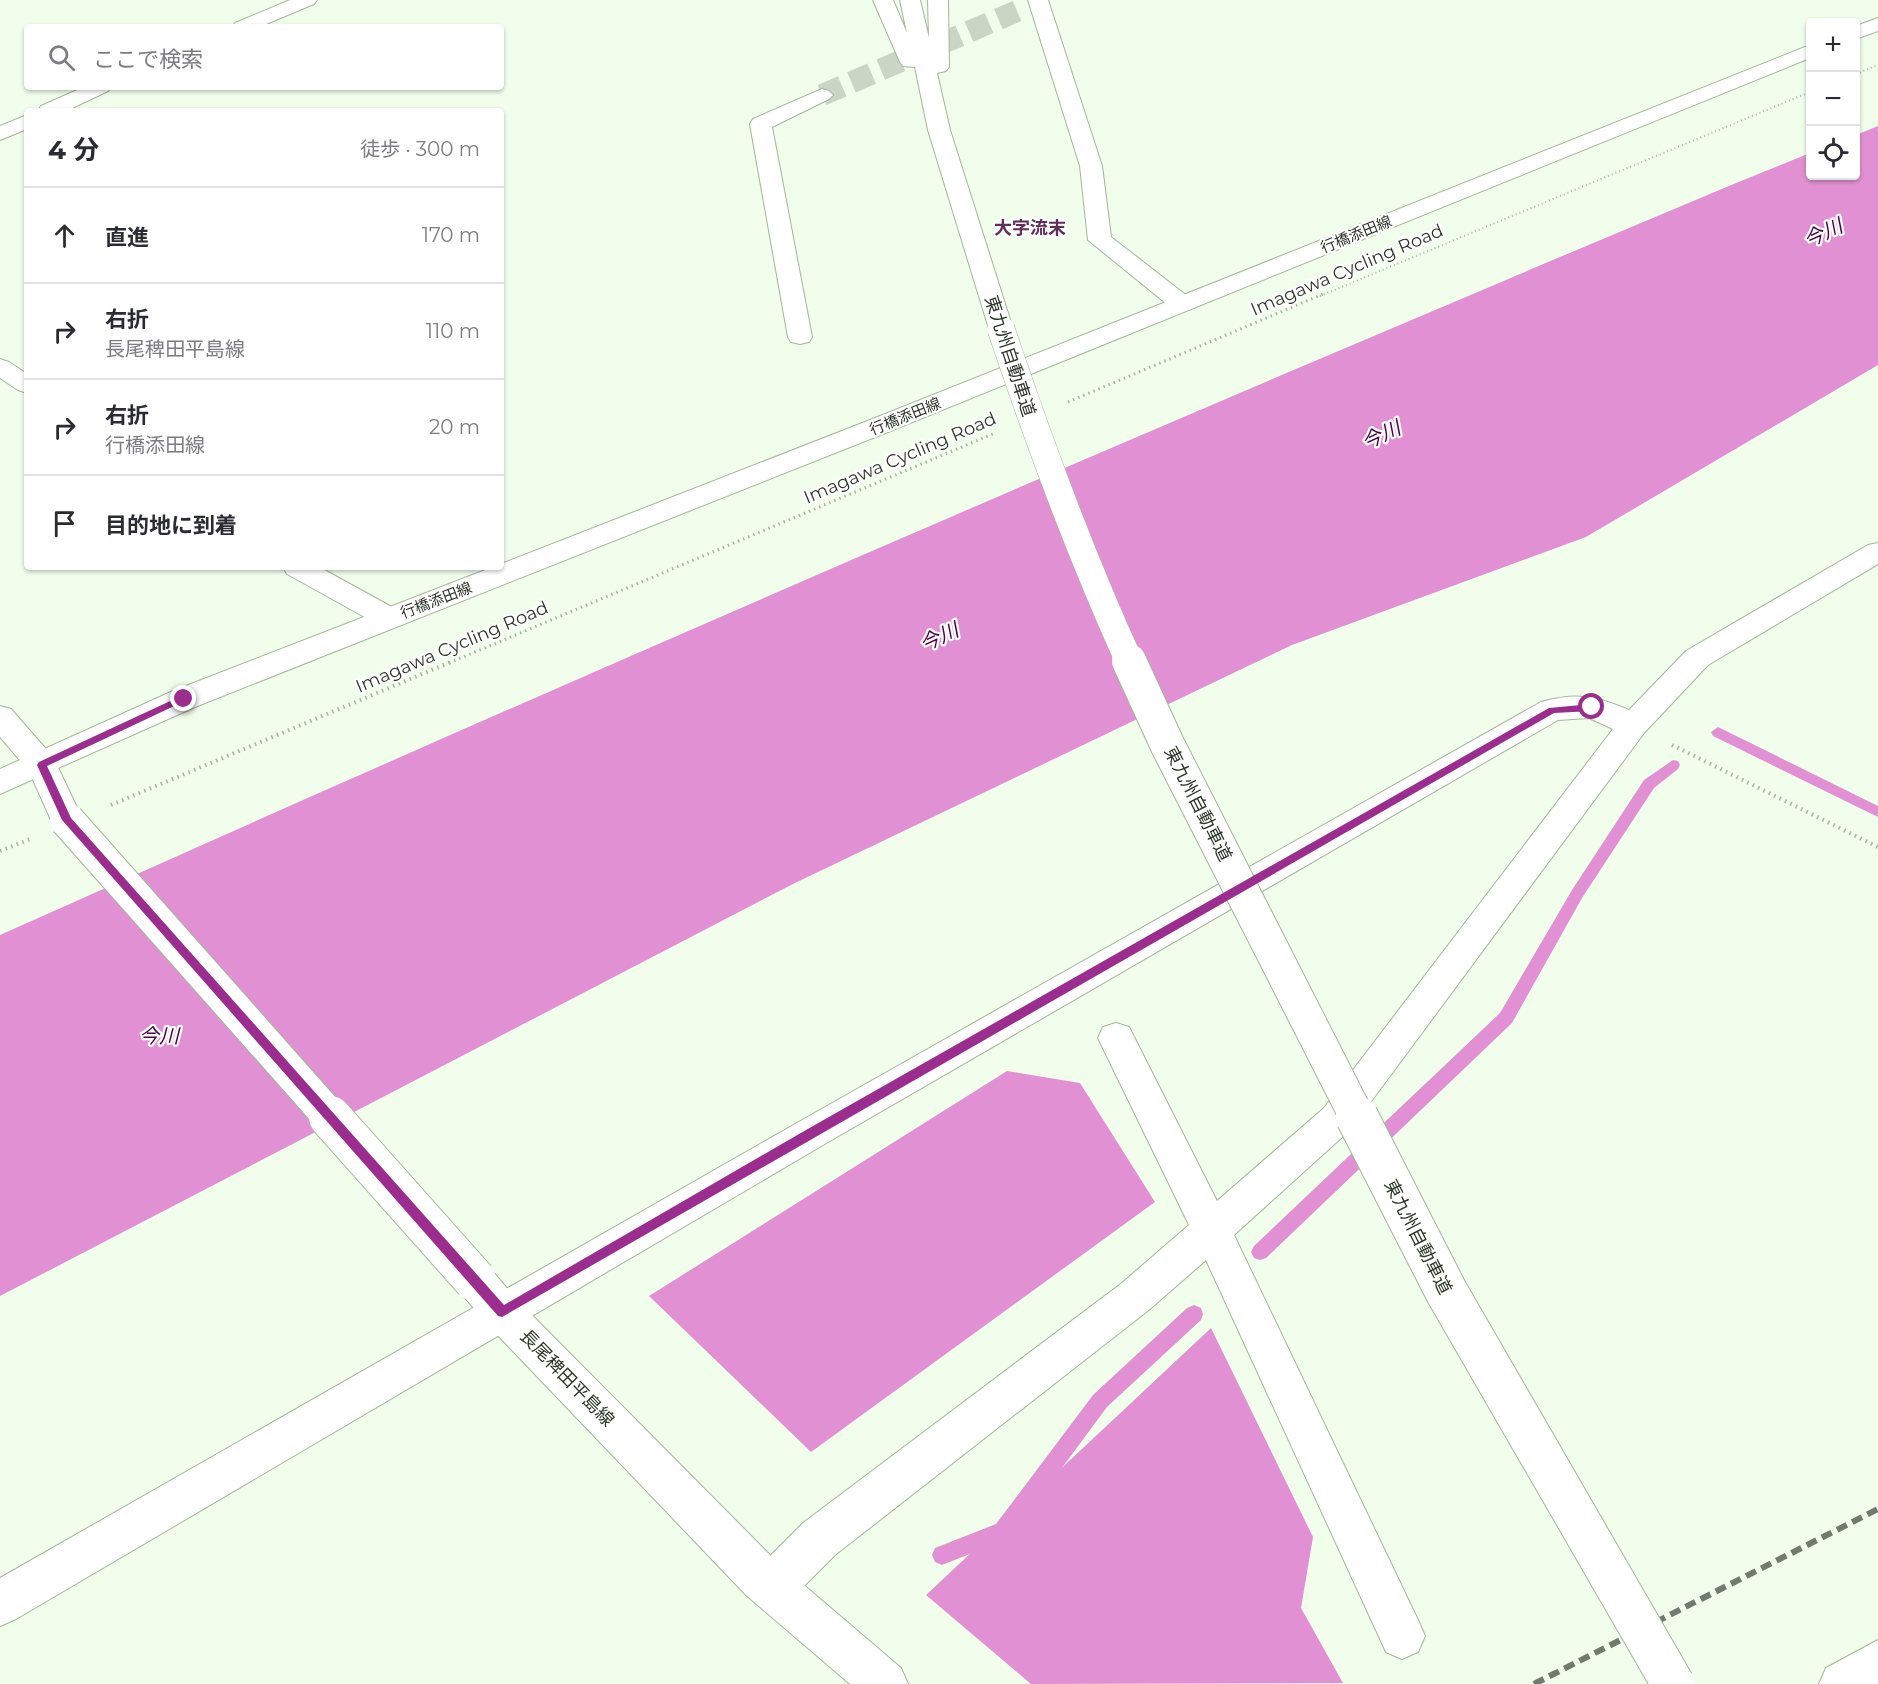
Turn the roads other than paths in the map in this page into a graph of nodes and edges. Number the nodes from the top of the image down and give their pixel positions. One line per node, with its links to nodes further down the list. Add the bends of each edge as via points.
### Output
1 (307, 0): 7 (main road)
2 (883, 0): 15 (main road)
3 (910, 0): 15 (main road, 東九州自動車道)
4 (938, 0): 15 (main road)
5 (1038, 1): 6 (main road); 17 (main road, via 1091,166 1100,240)
6 (1017, 11)
7 (249, 24)
8 (1878, 24): 9 (main road)
9 (1860, 31)
10 (1806, 53): 17 (main road, 行橋添田線)
11 (94, 90): 13 (main road)
12 (822, 95): 18 (main road, via 760,124)
13 (56, 108)
14 (24, 122): 16 (main road)
15 (939, 130): 36 (main road, 東九州自動車道, bridge, via 1038,438 1103,605 1167,744 1446,1291)
16 (0, 134)
17 (1182, 304): 23 (main road, 行橋添田線)
18 (800, 337)
19 (0, 367): 20 (main road)
20 (24, 383)
21 (1878, 552): 25 (main road, via 1696,658)
22 (302, 570): 23 (main road)
23 (389, 618): 26 (main road, 行橋添田線, via 184,699)
24 (0, 717): 26 (main road, 長尾稗田平島線)
25 (1633, 725): 29 (main road, via 1337,1119); 30 (main road, via 1592,707 1552,710)
26 (42, 765): 27 (main road, 行橋添田線); 30 (main road, 長尾稗田平島線, bridge, via 67,820)
27 (0, 782)
28 (1116, 1038): 29 (main road)
29 (1212, 1229): 31 (main road, via 1136,1296 819,1539); 33 (main road)
30 (502, 1312): 31 (main road, 長尾稗田平島線); 32 (main road)
31 (771, 1587): 35 (main road, 長尾稗田平島線)
32 (0, 1603)
33 (1402, 1636)
34 (1878, 1663): 37 (main road)
35 (885, 1684)
36 (1673, 1684)
37 (1842, 1684)

